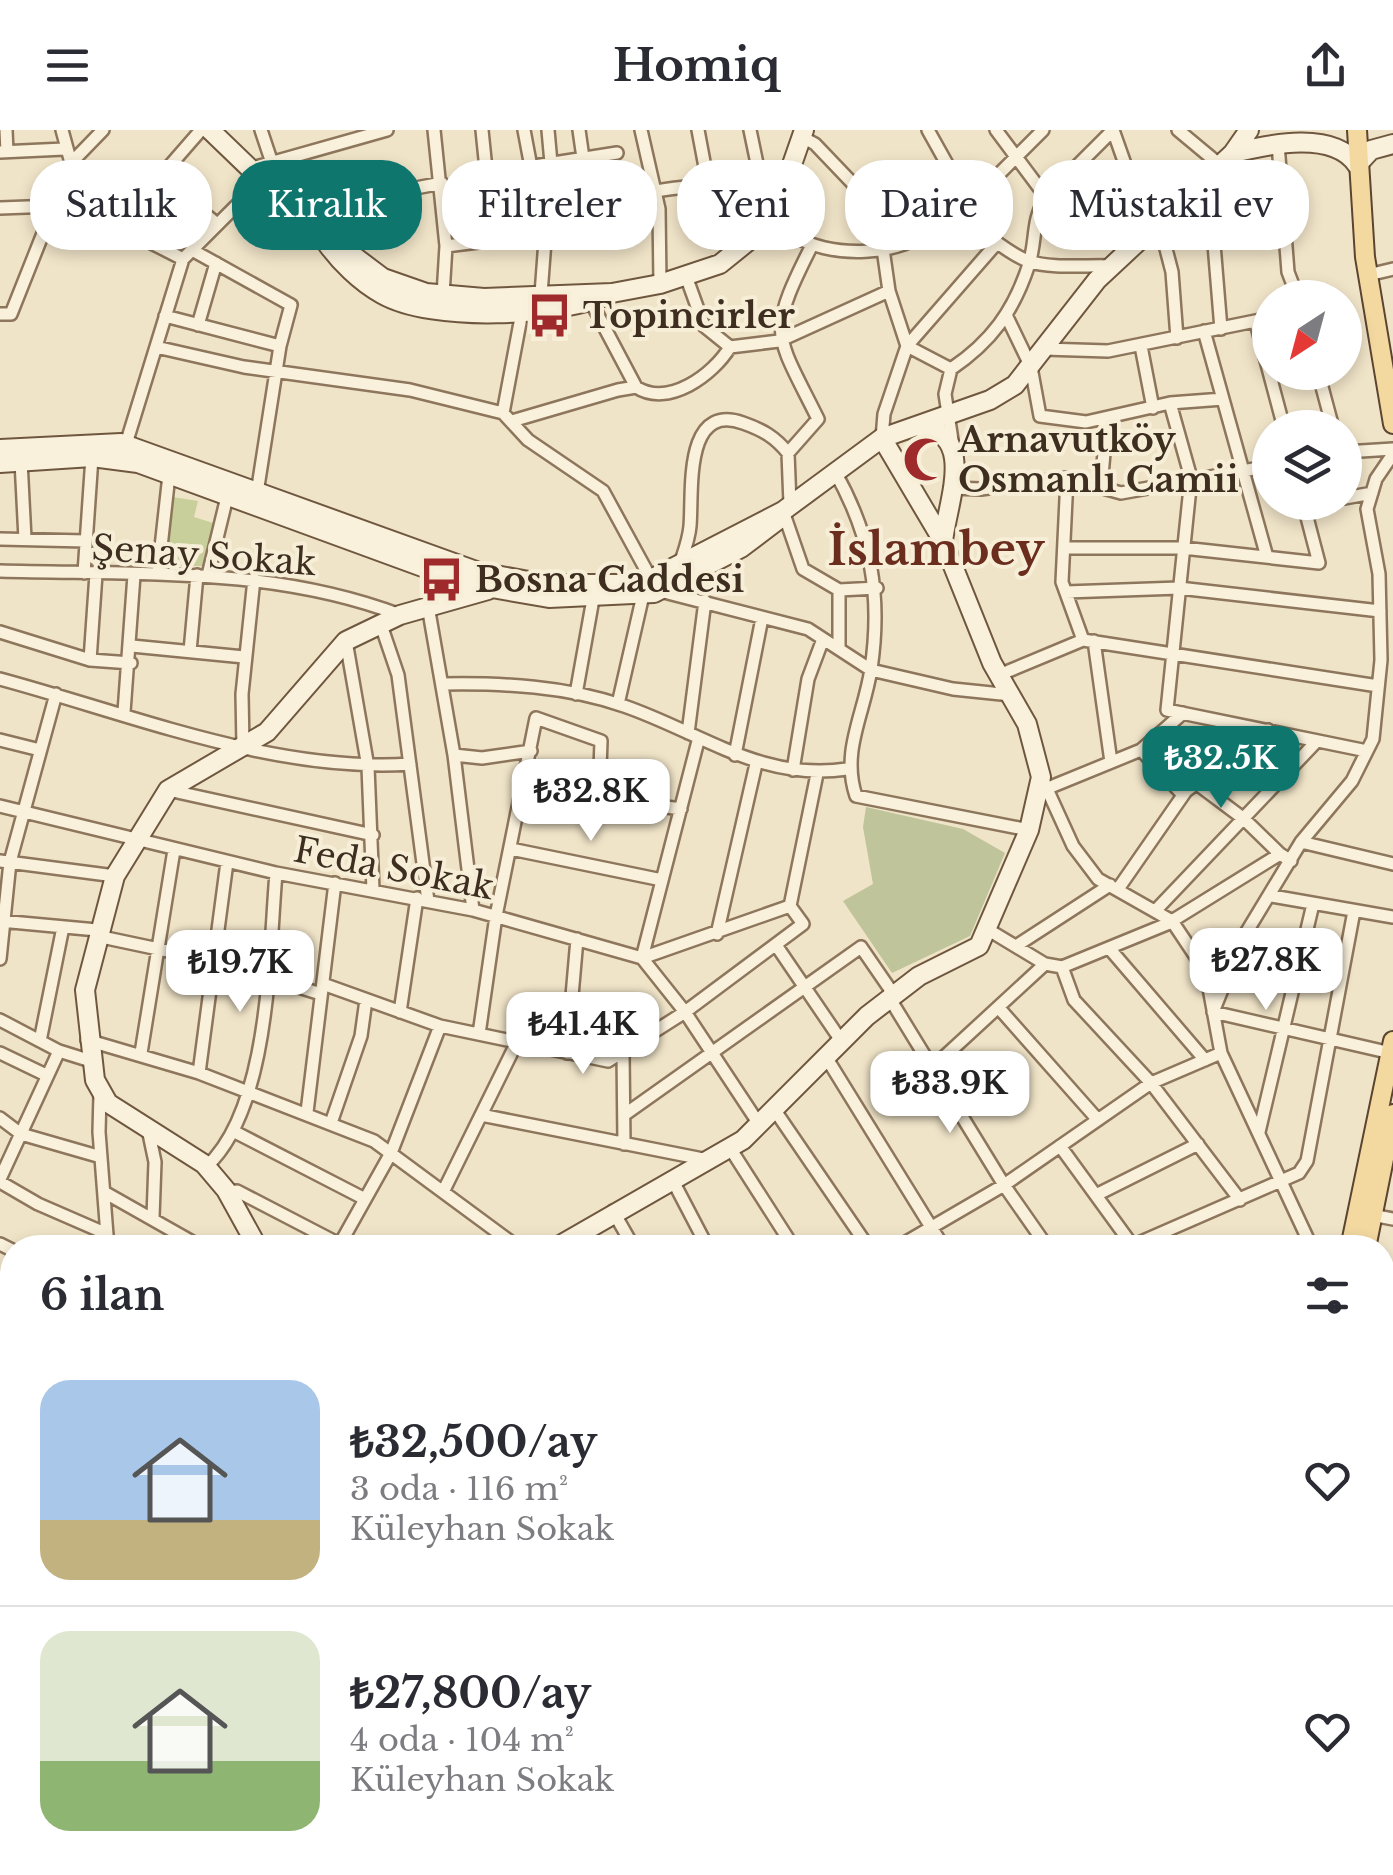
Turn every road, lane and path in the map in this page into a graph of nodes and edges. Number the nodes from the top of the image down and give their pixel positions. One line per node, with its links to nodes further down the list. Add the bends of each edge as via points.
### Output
1 (6, 130): 29 (street)
2 (62, 130): 28 (street)
3 (103, 130): 35 (street)
4 (200, 130): 59 (street, via 160,176)
5 (210, 130): 36 (main road)
6 (262, 130): 37 (street)
7 (320, 130): 27 (street)
8 (384, 130): 27 (street)
9 (434, 130): 52 (street)
10 (482, 130): 38 (street)
11 (524, 130): 39 (street)
12 (548, 130): 40 (street)
13 (579, 130): 31 (street)
14 (640, 130): 42 (street)
15 (698, 130): 43 (street)
16 (750, 130): 44 (street)
17 (928, 130): 46 (street)
18 (996, 130): 32 (street)
19 (1042, 130): 32 (street)
20 (1113, 130): 47 (street); 48 (street)
21 (1178, 130): 33 (street)
22 (1250, 130): 33 (main road)
23 (1357, 130): 49 (main road)
24 (803, 134): 45 (main road); 50 (street)
25 (1268, 139): 33 (main road); 49 (main road, via 1339,146); 82 (street)
26 (1393, 144): 49 (main road, via 1371,150)
27 (326, 147): 37 (street)
28 (64, 149): 29 (street); 34 (street)
29 (3, 152)
30 (618, 153): 31 (street)
31 (582, 158): 41 (street)
32 (1014, 159): 51 (street)
33 (1227, 159)
34 (70, 160)
35 (74, 160)
36 (240, 160)
37 (271, 160)
38 (485, 160)
39 (527, 160)
40 (551, 160)
41 (570, 160)
42 (648, 160)
43 (704, 160)
44 (756, 160)
45 (794, 160)
46 (945, 160)
47 (1083, 160)
48 (1126, 160)
49 (1357, 165): 80 (main road)
50 (845, 176)
51 (1033, 181)
52 (442, 183): 53 (street)
53 (422, 187)
54 (657, 197): 58 (street)
55 (232, 205): 59 (street)
56 (30, 207): 57 (street)
57 (0, 208)
58 (659, 210): 83 (street)
59 (217, 224): 75 (street)
60 (1033, 228): 76 (street)
61 (36, 250): 90 (street, via 10,314)
62 (177, 250): 75 (street)
63 (334, 250): 89 (main road, via 384,296 462,312)
64 (344, 250): 87 (main road, via 383,278)
65 (446, 250): 87 (street)
66 (543, 250): 86 (street)
67 (743, 250): 81 (main road)
68 (810, 250): 98 (street, via 781,309)
69 (882, 250): 84 (street)
70 (991, 250): 101 (street)
71 (1007, 250): 76 (street)
72 (1129, 250): 78 (main road)
73 (1163, 250): 97 (street, via 1172,272)
74 (1214, 250): 95 (street)
75 (187, 254): 77 (street); 92 (street)
76 (1030, 262): 78 (street); 91 (street)
77 (216, 263): 94 (street); 99 (street, via 291,306)
78 (1112, 266): 104 (main road)
79 (1393, 269): 80 (street)
80 (1368, 274): 115 (main road)
81 (686, 276): 83 (main road); 100 (street, via 704,326)
82 (1291, 280)
83 (660, 284): 85 (main road)
84 (889, 291): 98 (street); 101 (street)
85 (612, 293): 86 (main road); 88 (main road)
86 (541, 294): 87 (main road)
87 (443, 295)
88 (591, 302): 89 (main road); 108 (street)
89 (522, 312): 113 (street)
90 (0, 314)
91 (1006, 314): 105 (street); 106 (street, via 984,346)
92 (165, 316): 94 (street); 103 (street)
93 (1252, 325): 95 (street)
94 (198, 326): 99 (street)
95 (1221, 329): 96 (street)
96 (1204, 331): 97 (street); 109 (street)
97 (1177, 338): 102 (street)
98 (779, 341): 100 (street); 123 (street, via 818,419)
99 (280, 346): 107 (street)
100 (730, 346): 108 (street, via 704,376 666,394)
101 (907, 346): 106 (street); 117 (street)
102 (1141, 346): 104 (street); 111 (street)
103 (156, 347): 107 (street); 119 (street)
104 (1044, 349): 105 (main road)
105 (1031, 368): 112 (main road, via 1003,392); 114 (street, via 1040,416)
106 (951, 369): 112 (street)
107 (279, 373): 113 (street, via 340,378); 135 (street)
108 (636, 387): 113 (street)
109 (1223, 399): 110 (street); 129 (street)
110 (1170, 403): 111 (street); 132 (street)
111 (1153, 408): 114 (street)
112 (948, 416): 116 (main road); 118 (street)
113 (507, 417): 155 (street, via 528,440 603,491)
114 (1107, 419): 133 (street)
115 (1393, 423)
116 (916, 427): 117 (main road); 118 (main road)
117 (882, 438): 127 (main road); 144 (main road)
118 (952, 440): 134 (main road)
119 (126, 444): 120 (main road); 135 (main road)
120 (0, 450)
121 (1362, 452): 122 (street)
122 (1393, 452): 136 (street)
123 (788, 453): 139 (street); 148 (street, via 776,437 734,420 708,426 695,443 690,533)
124 (92, 458): 125 (main road); 130 (main road, via 138,463); 143 (street)
125 (21, 461): 126 (main road); 142 (street)
126 (0, 464)
127 (834, 470): 139 (main road); 156 (street, via 856,508)
128 (1252, 470): 129 (street)
129 (1244, 472): 132 (street); 147 (street)
130 (169, 475): 138 (main road); 151 (street)
131 (1067, 478): 133 (street); 134 (street); 145 (street)
132 (1190, 478): 133 (street, via 1121,492); 146 (street)
133 (1100, 487)
134 (950, 488): 144 (main road)
135 (257, 493): 155 (main road, via 508,579)
136 (1372, 493): 137 (street); 164 (street, via 1367,509)
137 (1362, 495)
138 (227, 497): 153 (street); 158 (main road)
139 (787, 508): 148 (main road); 155 (main road, via 763,534); 159 (street, via 803,569)
140 (1308, 520): 147 (street, via 1319,562)
141 (0, 538): 142 (street)
142 (24, 539): 143 (street)
143 (86, 541): 150 (street)
144 (942, 542): 180 (main road)
145 (1064, 548): 146 (street); 160 (street)
146 (1183, 548): 147 (street); 157 (street)
147 (1267, 557)
148 (680, 564): 155 (main road)
149 (0, 571): 150 (street, Şenay Sokak)
150 (90, 574): 152 (street, Şenay Sokak); 177 (street)
151 (158, 574): 152 (street, Şenay Sokak); 153 (street, Şenay Sokak)
152 (134, 575): 172 (street)
153 (202, 575): 154 (street, Şenay Sokak); 174 (street)
154 (254, 579): 165 (street, Şenay Sokak, via 313,587); 176 (street)
155 (651, 588): 161 (main road); 162 (street); 187 (street)
156 (877, 588): 159 (street); 179 (street)
157 (1179, 588): 160 (street); 164 (street); 175 (street)
158 (488, 590): 161 (main road); 163 (main road)
159 (838, 590): 173 (street)
160 (1066, 592): 170 (street)
161 (593, 599): 185 (street)
162 (705, 601): 166 (street); 191 (street)
163 (428, 606): 165 (main road); 182 (street)
164 (1380, 611): 183 (street)
165 (400, 615): 167 (main road)
166 (762, 618): 169 (street); 200 (street)
167 (380, 622): 171 (main road); 202 (street, via 398,674)
168 (0, 632): 177 (street)
169 (823, 638): 173 (street); 205 (street, via 808,679)
170 (1089, 640): 175 (street); 180 (street); 201 (street)
171 (346, 641): 194 (main road, via 281,720); 204 (street)
172 (132, 646): 174 (street); 178 (street)
173 (839, 648): 179 (street)
174 (190, 651): 176 (street)
175 (1172, 652): 183 (street); 189 (street, via 1167,710)
176 (244, 657): 194 (street)
177 (90, 660): 178 (street)
178 (130, 663): 188 (street)
179 (871, 670): 186 (street); 206 (street)
180 (1000, 675): 186 (main road)
181 (0, 679): 184 (street)
182 (443, 684): 185 (street, via 515,684); 199 (street)
183 (1378, 686): 198 (street)
184 (56, 694): 188 (street); 195 (street)
185 (576, 694): 187 (street)
186 (1010, 695): 208 (main road)
187 (618, 704): 191 (street)
188 (124, 712): 194 (street)
189 (1184, 713): 190 (street); 196 (street)
190 (1268, 730): 193 (street); 209 (street)
191 (693, 737): 200 (street); 215 (street)
192 (0, 740): 195 (street)
193 (1317, 740): 198 (street); 217 (street)
194 (243, 747): 204 (street); 211 (main road)
195 (40, 750): 216 (street)
196 (1141, 750): 201 (street); 212 (street)
197 (531, 751): 199 (street); 210 (street); 213 (street, via 536,718 601,741)
198 (1367, 751): 221 (street, via 1352,781)
199 (454, 755): 238 (street)
200 (734, 756): 203 (street)
201 (1110, 762): 208 (street)
202 (410, 764): 204 (street); 235 (street)
203 (756, 764): 205 (street); 248 (street)
204 (368, 767): 219 (street)
205 (793, 770): 207 (street)
206 (848, 770): 207 (street); 218 (street, via 856,796)
207 (817, 774): 237 (street)
208 (1045, 782): 218 (main road); 232 (street, via 1073,846 1098,879)
209 (1196, 783): 212 (street); 217 (street)
210 (525, 788): 213 (street); 222 (street)
211 (168, 790): 219 (street); 220 (main road)
212 (1183, 795): 232 (street)
213 (599, 797): 215 (street)
214 (0, 806): 216 (street, Feda Sokak)
215 (681, 810): 230 (street)
216 (23, 812): 220 (street, Feda Sokak); 225 (street)
217 (1243, 818): 224 (street); 239 (street)
218 (1029, 830): 246 (main road)
219 (374, 835): 233 (street)
220 (134, 840): 223 (street, Feda Sokak); 229 (main road)
221 (1302, 842): 224 (street); 227 (street)
222 (511, 848): 230 (street); 241 (street)
223 (174, 850): 226 (street, Feda Sokak); 253 (street)
224 (1285, 857): 234 (street); 243 (street)
225 (5, 862): 229 (street); 244 (street)
226 (228, 862): 228 (street, Feda Sokak); 256 (street)
227 (1393, 864)
228 (276, 873): 231 (street, Feda Sokak); 259 (street)
229 (115, 876): 247 (main road)
230 (662, 880): 254 (street)
231 (335, 884): 233 (street, Feda Sokak); 261 (street)
232 (1114, 887): 239 (street); 251 (street)
233 (373, 890): 235 (street, Feda Sokak)
234 (1272, 896): 236 (street); 267 (street, via 1243,938)
235 (422, 899): 238 (street, Feda Sokak); 265 (street)
236 (1313, 904): 240 (street); 270 (street)
237 (790, 906): 248 (street); 250 (street, via 804,924)
238 (473, 910): 241 (street, Feda Sokak)
239 (1156, 910): 243 (street)
240 (1354, 911): 242 (street); 276 (street)
241 (496, 916): 249 (street, Feda Sokak); 271 (street)
242 (1393, 917)
243 (1172, 920): 252 (street); 267 (street, via 1206,972)
244 (3, 921): 245 (street); 255 (street)
245 (63, 927): 247 (street); 273 (street)
246 (987, 929): 251 (street); 262 (main road, via 978,946)
247 (97, 933): 253 (street); 272 (main road, via 85,990)
248 (717, 934): 254 (street)
249 (577, 939): 254 (street, Feda Sokak); 281 (street)
250 (776, 945): 260 (street); 266 (street)
251 (1016, 946): 257 (street)
252 (1108, 948): 258 (street); 287 (street)
253 (154, 950): 256 (street); 283 (street)
254 (642, 958): 266 (street)
255 (0, 959)
256 (216, 961): 259 (street); 289 (street)
257 (1045, 964): 258 (street); 264 (street)
258 (1062, 967): 291 (street, via 1074,1000)
259 (267, 977): 261 (street); 292 (street)
260 (804, 984): 262 (street, via 861,947); 275 (street); 284 (street)
261 (322, 989): 263 (street); 295 (street)
262 (892, 997): 275 (main road); 288 (street)
263 (366, 1000): 265 (street); 301 (street)
264 (998, 1007): 288 (street); 300 (street)
265 (400, 1012): 269 (street)
266 (685, 1012): 280 (street); 284 (street)
267 (1214, 1012): 270 (street); 282 (street)
268 (0, 1020): 273 (street)
269 (440, 1026): 271 (street); 311 (street)
270 (1283, 1029): 276 (street); 305 (street)
271 (479, 1034): 274 (street)
272 (88, 1040): 283 (street); 286 (main road)
273 (40, 1042): 278 (street)
274 (517, 1042): 281 (street); 297 (street)
275 (842, 1042): 285 (main road)
276 (1329, 1042): 277 (street); 317 (street, via 1306,1160 1299,1173)
277 (1392, 1047): 348 (main road)
278 (59, 1051): 286 (street); 290 (street)
279 (0, 1052): 290 (street)
280 (623, 1052): 281 (street, via 608,1061); 298 (street)
281 (567, 1053)
282 (1222, 1053): 287 (street); 305 (street)
283 (141, 1054): 289 (street)
284 (713, 1054): 298 (street); 302 (street)
285 (826, 1058): 294 (main road); 329 (street)
286 (91, 1060): 293 (main road)
287 (1205, 1060): 291 (street)
288 (932, 1068): 318 (street)
289 (199, 1073): 292 (street)
290 (46, 1075): 306 (street)
291 (1152, 1083): 300 (street); 308 (street)
292 (249, 1091): 295 (street); 304 (street)
293 (100, 1094): 303 (main road); 312 (street)
294 (774, 1109): 302 (main road); 341 (street)
295 (307, 1112): 301 (street)
296 (1393, 1114): 327 (main road)
297 (481, 1115): 307 (street); 319 (street)
298 (624, 1115): 307 (street)
299 (0, 1118): 306 (street)
300 (1098, 1120): 309 (street)
301 (332, 1123): 311 (street)
302 (759, 1124): 310 (main road)
303 (148, 1128): 314 (main road); 326 (street, via 155,1162)
304 (233, 1132): 314 (street); 323 (street)
305 (1258, 1132): 317 (street)
306 (21, 1134): 312 (street); 315 (street)
307 (624, 1144): 313 (street)
308 (1198, 1144): 322 (street); 324 (street)
309 (1060, 1146): 318 (street); 322 (street)
310 (730, 1148): 313 (main road); 340 (street)
311 (391, 1153): 319 (street); 323 (street)
312 (101, 1157): 320 (street)
313 (710, 1161): 316 (main road)
314 (206, 1167): 321 (main road)
315 (0, 1180): 330 (street)
316 (673, 1181): 325 (main road); 339 (street)
317 (1282, 1181): 324 (street); 347 (street)
318 (1004, 1185): 329 (street); 344 (street)
319 (444, 1190): 336 (street)
320 (104, 1192): 326 (street); 331 (street)
321 (228, 1192): 333 (main road); 334 (street)
322 (1096, 1195): 345 (street)
323 (365, 1199): 335 (street)
324 (1240, 1200): 346 (street)
325 (614, 1210): 337 (main road); 338 (street)
326 (153, 1216): 332 (street)
327 (1372, 1216): 328 (street); 349 (main road)
328 (1393, 1219)
329 (932, 1228): 342 (street); 343 (street)
330 (97, 1235)
331 (108, 1235)
332 (183, 1235)
333 (251, 1235)
334 (322, 1235)
335 (348, 1235)
336 (502, 1235)
337 (576, 1235)
338 (627, 1235)
339 (701, 1235)
340 (786, 1235)
341 (860, 1235)
342 (919, 1235)
343 (936, 1235)
344 (1039, 1235)
345 (1122, 1235)
346 (1156, 1235)
347 (1306, 1235)
348 (1353, 1235)
349 (1368, 1235)

